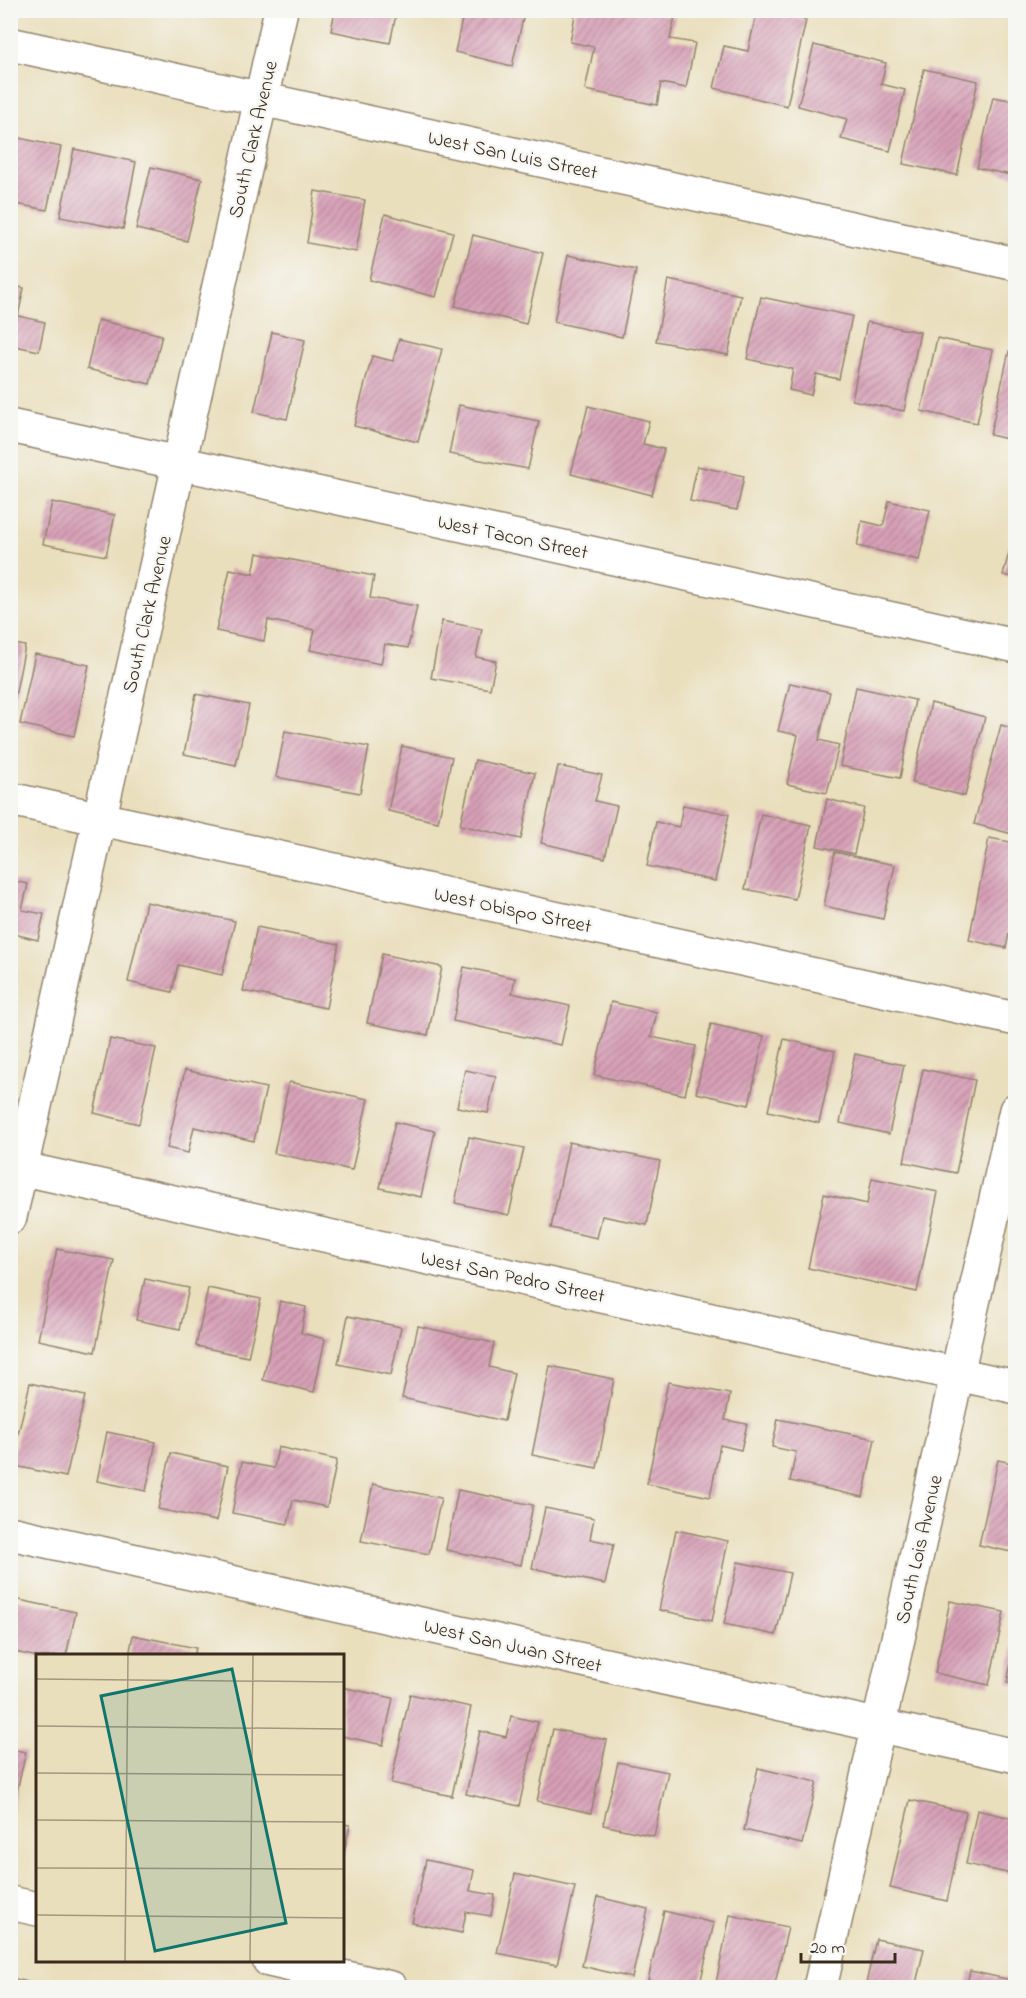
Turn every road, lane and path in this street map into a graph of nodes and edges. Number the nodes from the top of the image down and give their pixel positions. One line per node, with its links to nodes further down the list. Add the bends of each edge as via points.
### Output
1 (281, 10): 3 (street, South Clark Avenue)
2 (10, 44): 3 (street, West San Luis Street)
3 (261, 99): 4 (street, West San Luis Street); 6 (street, South Clark Avenue)
4 (1016, 264)
5 (10, 426): 6 (street, West Tacon Street)
6 (179, 463): 7 (street, West Tacon Street); 9 (street, South Clark Avenue)
7 (1016, 646)
8 (10, 799): 9 (street, West Obispo Street)
9 (100, 818): 10 (street, West Obispo Street); 12 (street, South Clark Avenue)
10 (1016, 1019)
11 (1016, 1110): 14 (street, South Lois Avenue)
12 (16, 1168): 13 (street, South Clark Avenue); 14 (street, West San Pedro Street)
13 (10, 1217)
14 (957, 1374): 15 (street, West San Pedro Street); 17 (street, South Lois Avenue)
15 (1016, 1387)
16 (10, 1533): 17 (street, West San Juan Street)
17 (878, 1726): 18 (street, West San Juan Street); 23 (street, South Lois Avenue)
18 (1016, 1756)
19 (10, 1903): 20 (street)
20 (36, 1909)
21 (278, 1962): 22 (street)
22 (391, 1988)
23 (820, 1988)

